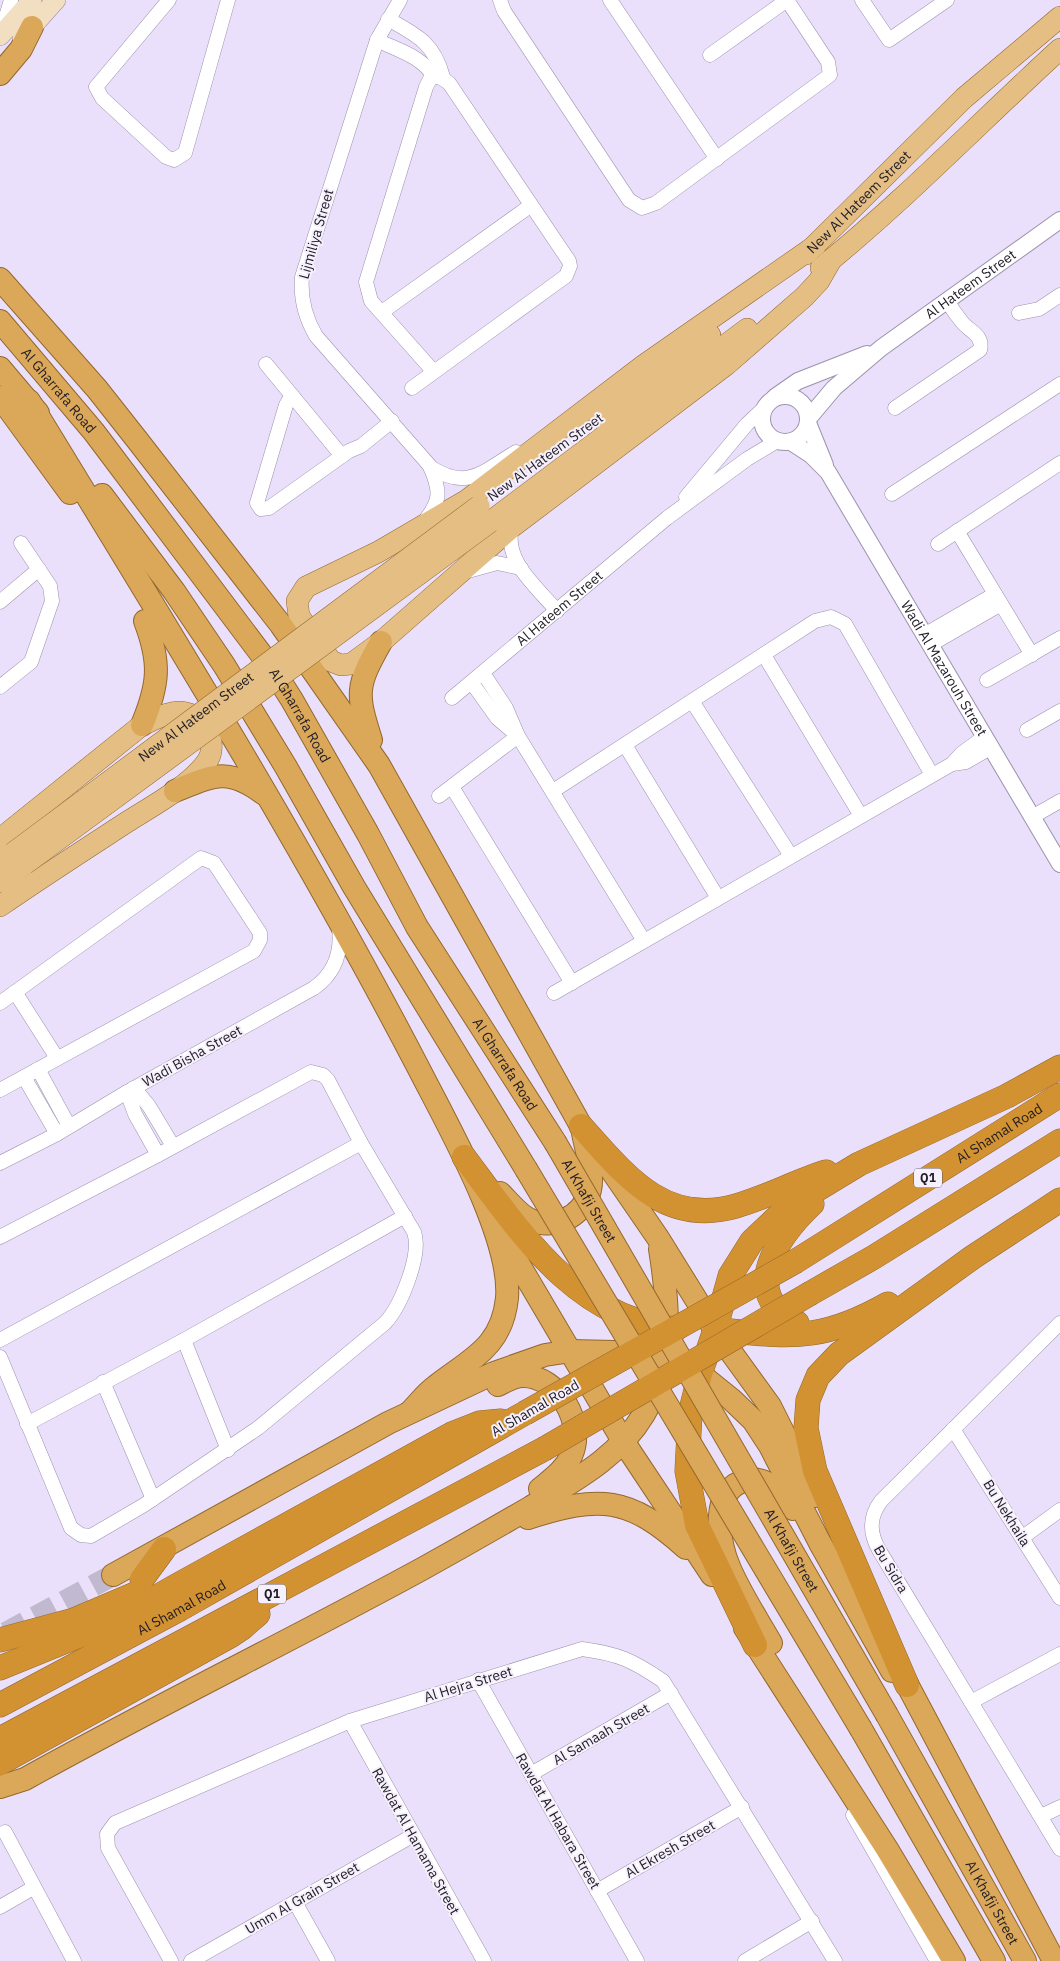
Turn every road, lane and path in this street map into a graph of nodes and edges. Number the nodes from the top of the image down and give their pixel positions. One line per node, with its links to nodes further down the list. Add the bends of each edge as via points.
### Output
1 (11, 0): 15 (street)
2 (32, 0): 15 (main road)
3 (56, 0): 14 (main road)
4 (169, 0): 5 (street, via 96,87 102,98 166,157 174,160 185,152)
5 (228, 0)
6 (400, 0): 13 (street, Lijmiliya Street)
7 (500, 0): 22 (street, via 504,11 632,204 642,208 651,206)
8 (610, 0): 22 (street)
9 (787, 0): 18 (street); 22 (street, via 828,62 830,75)
10 (862, 0): 11 (street, via 888,40)
11 (939, 2)
12 (1058, 18): 25 (main road, New Al Hateem Street, via 964,98)
13 (388, 19): 16 (street, Lijmiliya Street); 21 (street, via 426,42 438,61)
14 (32, 27): 19 (main road); 20 (highway, via 21,49)
15 (0, 36)
16 (377, 40): 21 (street, via 418,59); 45 (street, Lijmiliya Street, via 302,276 301,289 306,318 316,336)
17 (1060, 49): 26 (main road, New Al Hateem Street, via 922,181)
18 (710, 54)
19 (0, 63)
20 (0, 74)
21 (438, 77): 23 (street, via 449,83); 30 (street, via 426,87 367,276 369,296)
22 (717, 159)
23 (530, 206): 30 (street); 37 (street, via 569,261 569,271)
24 (1060, 220): 29 (street, Al Hateem Street)
25 (816, 246): 47 (main road, via 644,365); 55 (main road, New Al Hateem Street, via 701,343)
26 (831, 260): 55 (main road, New Al Hateem Street, via 716,354); 57 (main road, via 808,293 726,365)
27 (0, 279): 48 (highway, via 97,389)
28 (1060, 295): 31 (street, via 1039,309)
29 (951, 299): 34 (street, Al Hateem Street); 44 (street, via 962,322 981,341 977,353)
30 (382, 312): 37 (street)
31 (1019, 313)
32 (0, 315): 48 (highway)
33 (0, 322): 120 (highway, Al Gharrafa Road, via 94,432 273,670 368,834 416,927)
34 (881, 348): 43 (street, Al Hateem Street, via 798,381); 46 (street, Al Hateem Street, via 834,388)
35 (266, 364): 40 (street)
36 (0, 368): 42 (highway)
37 (434, 372): 39 (street)
38 (1060, 384): 54 (street)
39 (412, 388)
40 (292, 395): 50 (street); 50 (street, via 286,405 258,507 269,508)
41 (0, 397): 68 (highway, via 73,497)
42 (29, 401): 87 (highway); 200 (highway, Al Khafji Street, bridge, via 174,591 224,665 861,1729)
43 (768, 404): 46 (street, via 783,395 794,397 803,404); 49 (street, via 761,419 763,428 769,436); 56 (street, Al Hateem Street)
44 (895, 408)
45 (390, 418): 50 (street, via 358,439); 52 (street, Lijmiliya Street)
46 (808, 421): 49 (street, via 802,435); 53 (street, Wadi Al Mazarouh Street)
47 (552, 436): 52 (street, Lijmiliya Street, via 472,477 452,478); 58 (main road, via 480,490)
48 (138, 441): 86 (highway, via 281,625)
49 (784, 441): 53 (street, Wadi Al Mazarouh Street, via 811,455); 56 (street, Al Hateem Street, via 747,459)
50 (346, 453)
51 (1060, 463): 59 (street)
52 (430, 466): 58 (street, Lijmiliya Street, via 437,482 438,497)
53 (828, 472): 70 (street, Wadi Al Mazarouh Street)
54 (892, 494)
55 (484, 514): 97 (main road, New Al Hateem Street, bridge)
56 (667, 518): 67 (street, Al Hateem Street)
57 (512, 527): 63 (street, via 510,548); 64 (main road)
58 (417, 531): 71 (main road, via 306,587 297,601 299,616 331,661 352,664)
59 (957, 532): 61 (street); 65 (street)
60 (21, 543): 62 (street)
61 (938, 544)
62 (39, 568): 66 (street); 77 (street, via 52,596 38,647 26,668)
63 (521, 568): 64 (street, via 489,564); 67 (street)
64 (456, 575): 71 (main road)
65 (998, 599): 70 (street); 72 (street)
66 (0, 602)
67 (557, 611): 74 (street, Al Hateem Street)
68 (145, 621): 81 (highway, via 154,643 157,677); 87 (highway, via 232,758)
69 (1060, 638): 72 (street)
70 (927, 640): 84 (street, Wadi Al Mazarouh Street)
71 (381, 642): 86 (highway, via 363,676 360,696 360,706)
72 (1032, 655): 75 (street)
73 (764, 656): 79 (street); 88 (street, via 822,617 838,619 845,624); 95 (street)
74 (483, 673): 76 (street, Al Hateem Street); 83 (street, via 506,708)
75 (987, 680)
76 (472, 683): 78 (street, Al Hateem Street); 83 (street, via 497,718)
77 (0, 688)
78 (452, 698)
79 (692, 701): 85 (street); 98 (street)
80 (1060, 711): 82 (street)
81 (142, 725): 90 (main road, via 179,712 200,722 209,734 212,753 205,764); 97 (main road)
82 (1027, 730)
83 (518, 736): 89 (street); 91 (street)
84 (987, 743): 88 (street, via 966,762 952,764); 96 (street, Wadi Al Mazarouh Street)
85 (626, 744): 91 (street); 101 (street)
86 (379, 765): 117 (highway)
87 (251, 768): 93 (highway)
88 (932, 775): 95 (street)
89 (452, 787): 92 (street); 105 (street)
90 (175, 791): 93 (highway, via 205,778 223,776 240,778); 102 (main road)
91 (553, 792): 104 (street)
92 (439, 796)
93 (269, 798): 103 (highway)
94 (1060, 801): 96 (street)
95 (861, 816): 98 (street)
96 (1032, 817): 99 (street, Wadi Al Mazarouh Street)
97 (9, 855): 100 (main road, New Al Hateem Street)
98 (791, 856): 101 (street)
99 (1060, 864)
100 (0, 882)
101 (718, 898): 104 (street)
102 (0, 906)
103 (337, 917): 114 (street, Wadi Bisha Street, via 340,944 336,962 327,976 308,992); 124 (highway)
104 (644, 941): 105 (street)
105 (572, 983): 107 (street)
106 (15, 992): 108 (street); 109 (street); 109 (street, via 201,858 214,863 257,927 260,940 254,951)
107 (554, 993)
108 (0, 1003)
109 (57, 1058): 111 (street)
110 (1060, 1067): 126 (highway, via 1007,1096)
111 (38, 1069): 112 (street); 116 (street)
112 (24, 1077): 113 (street); 118 (street)
113 (0, 1090)
114 (130, 1090): 116 (street, Wadi Bisha Street); 122 (street, via 150,1106); 123 (street, via 135,1114)
115 (1060, 1095): 145 (highway, Al Shamal Road / Q1, bridge, via 796,1261)
116 (69, 1126): 118 (street, Wadi Bisha Street)
117 (582, 1126): 124 (highway, via 590,1189 584,1205 573,1217 558,1223 541,1224 526,1218); 126 (highway, via 627,1177 642,1189 665,1202 696,1210 737,1206 812,1177); 131 (highway)
118 (56, 1134): 125 (street, Wadi Bisha Street)
119 (1060, 1141): 160 (highway, Q1, bridge, via 874,1257 544,1449)
120 (555, 1142): 201 (highway, Al Khafji Street, bridge, via 887,1715)
121 (361, 1144): 122 (street, via 328,1080 324,1075 311,1072); 129 (street); 137 (street)
122 (172, 1146): 123 (street)
123 (158, 1155): 130 (street)
124 (464, 1157): 128 (highway); 135 (highway, via 531,1246 565,1278 609,1308 641,1321)
125 (0, 1163)
126 (859, 1164): 133 (highway, via 794,1223 772,1256 767,1273 771,1299 789,1319 814,1326); 136 (highway, via 788,1207 752,1241 730,1276)
127 (1060, 1200): 132 (highway)
128 (485, 1208): 139 (highway); 144 (highway, via 499,1245 507,1284 506,1306 500,1324 483,1352 436,1386)
129 (405, 1216): 138 (street); 149 (street, via 416,1238 416,1252 391,1317 286,1407)
130 (0, 1237)
131 (658, 1238): 135 (highway); 136 (highway)
132 (973, 1257): 133 (highway); 167 (highway, via 839,1354 818,1376 808,1400 806,1428 816,1471)
133 (852, 1322): 136 (highway, via 800,1336)
134 (1060, 1323): 147 (street, Bu Sidra)
135 (668, 1327): 136 (highway); 141 (highway)
136 (715, 1330): 142 (highway); 167 (highway, via 774,1413)
137 (0, 1340)
138 (184, 1340): 143 (street); 149 (street)
139 (571, 1351): 141 (highway, via 614,1352); 144 (highway, via 525,1361); 148 (highway)
140 (0, 1357): 146 (street)
141 (664, 1362): 142 (highway); 148 (highway, via 643,1415)
142 (700, 1374): 154 (highway, via 731,1398 757,1427); 163 (highway, via 690,1414 687,1446 691,1502 696,1525)
143 (103, 1382): 146 (street); 150 (street)
144 (411, 1411): 153 (highway, via 442,1406 525,1376 552,1388 566,1404 573,1420 575,1441 565,1467); 155 (highway)
145 (519, 1417): 159 (highway, via 480,1423 452,1434); 170 (highway, Al Shamal Road / Q1, via 180,1609)
146 (27, 1424): 150 (street, via 71,1528 78,1533 86,1536 95,1534)
147 (953, 1429): 152 (street, Bu Nekhaila); 169 (street, Bu Sidra, via 881,1501 873,1515 872,1532 879,1550)
148 (623, 1441): 153 (highway, via 593,1469); 156 (highway)
149 (228, 1450): 150 (street)
150 (153, 1499)
151 (1060, 1510): 152 (street)
152 (1023, 1537): 161 (street, Bu Nekhaila)
153 (478, 1538): 156 (highway, via 569,1506 612,1505 625,1507 648,1518); 176 (highway)
154 (820, 1543): 167 (highway, via 887,1663); 173 (highway, via 771,1484 746,1480 732,1488 722,1501 720,1518 729,1568 780,1660)
155 (164, 1549): 157 (highway); 158 (highway)
156 (707, 1567): 163 (highway)
157 (113, 1575)
158 (142, 1579)
159 (176, 1586): 162 (highway, via 142,1592 74,1620); 165 (highway, via 113,1622)
160 (276, 1593): 172 (highway, Q1); 174 (highway, via 242,1628)
161 (1060, 1598)
162 (0, 1640)
163 (755, 1644): 173 (highway)
164 (1060, 1654): 169 (street)
165 (0, 1668)
166 (478, 1680): 168 (street, Al Hejra Street, via 582,1649 615,1654 642,1667 663,1681); 171 (street, Al Hejra Street); 175 (street, Rawdat Al Habara Street)
167 (907, 1685): 202 (highway)
168 (671, 1693): 175 (street, Al Samaah Street); 179 (street, Al Hejra Street)
169 (972, 1702): 181 (street, Bu Sidra)
170 (0, 1705)
171 (350, 1721): 183 (street, Rawdat Al Hamama Street); 191 (street, Al Hejra Street, via 115,1823 107,1834 108,1848)
172 (0, 1739)
173 (820, 1747): 198 (street, via 846,1803); 199 (highway, via 887,1849)
174 (0, 1763)
175 (531, 1774): 186 (street, Rawdat Al Habara Street)
176 (25, 1779): 177 (highway); 178 (highway)
177 (0, 1787)
178 (0, 1802)
179 (742, 1807): 186 (street, Al Ekresh Street); 189 (street, Al Hejra Street)
180 (1060, 1807): 181 (street)
181 (1041, 1816): 184 (street, Bu Sidra)
182 (5, 1832): 185 (street)
183 (412, 1836): 187 (street, Umm Al Grain Street); 194 (street, Rawdat Al Hamama Street)
184 (1060, 1849)
185 (33, 1888): 188 (street); 190 (street)
186 (597, 1891): 195 (street, Rawdat Al Habara Street)
187 (295, 1902): 192 (street, Umm Al Grain Street); 193 (street)
188 (0, 1907)
189 (812, 1921): 196 (street); 197 (street, Al Hejra Street)
190 (74, 1961)
191 (170, 1961)
192 (192, 1961)
193 (328, 1961)
194 (484, 1961)
195 (637, 1961)
196 (745, 1961)
197 (835, 1961)
198 (937, 1961)
199 (954, 1961)
200 (994, 1961)
201 (1025, 1961)
202 (1054, 1961)

